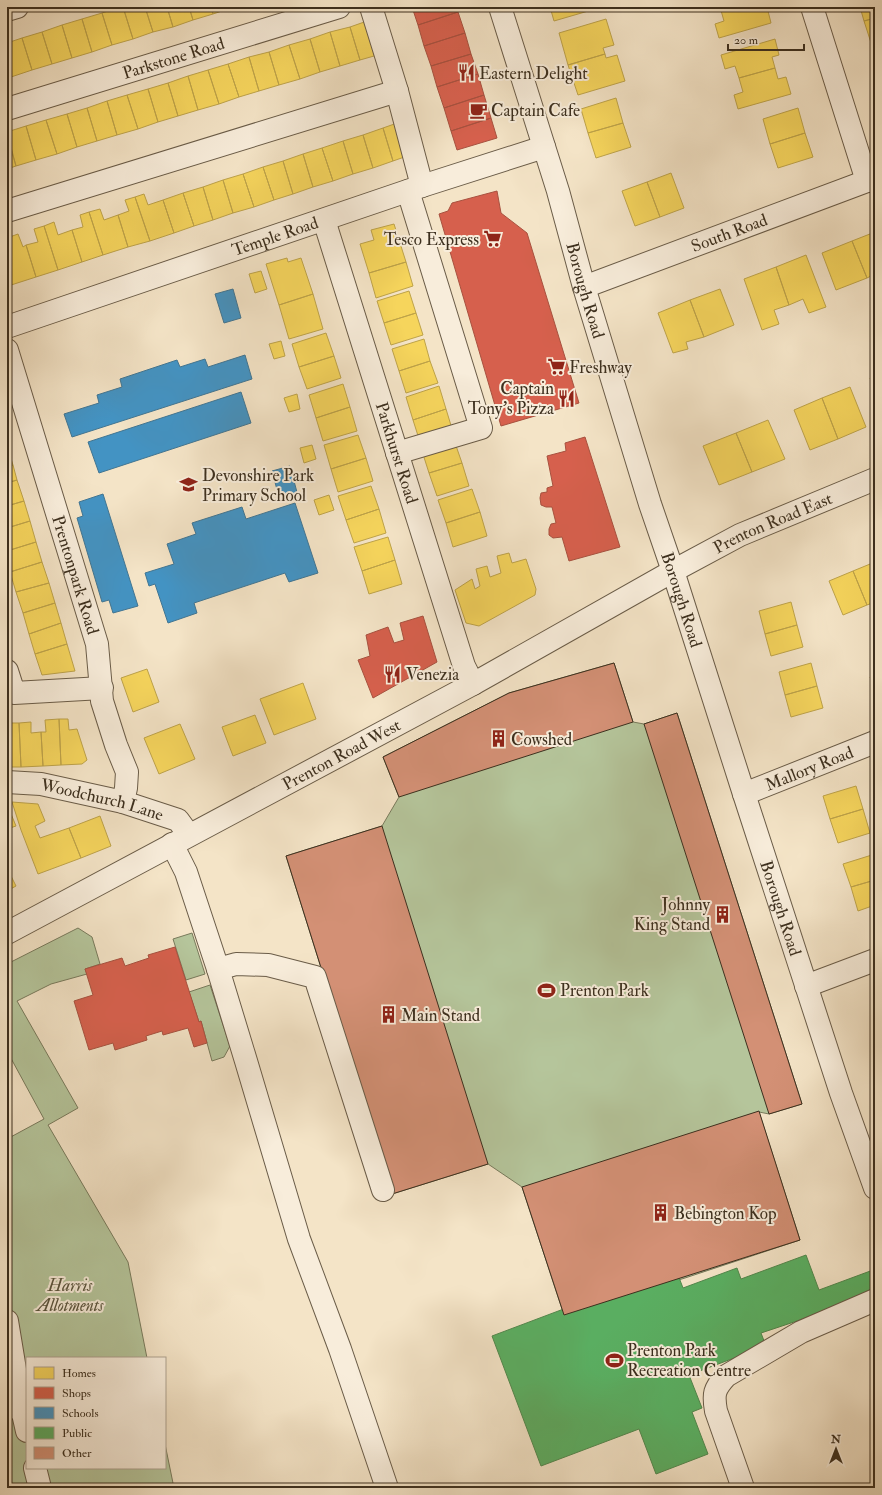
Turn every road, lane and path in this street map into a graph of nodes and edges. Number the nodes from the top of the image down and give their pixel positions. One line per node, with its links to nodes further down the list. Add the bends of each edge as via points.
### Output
1 (17, 7): 6 (street)
2 (339, 7): 8 (street, Parkstone Road)
3 (371, 7): 7 (street)
4 (500, 7): 9 (street, Borough Road)
5 (812, 7): 10 (street)
6 (7, 10)
7 (397, 91): 11 (street); 12 (street)
8 (7, 109)
9 (544, 147): 11 (street, Temple Road); 14 (street, Borough Road)
10 (871, 179): 14 (street, South Road)
11 (415, 188): 13 (street, Temple Road); 17 (street, via 481,428)
12 (7, 211)
13 (324, 220): 15 (street, Temple Road); 17 (street, Parkhurst Road)
14 (584, 287): 19 (street, Borough Road, via 650,504)
15 (7, 327)
16 (7, 350): 22 (street, Prentonpark Road, via 97,644)
17 (397, 454): 21 (street, Parkhurst Road, via 464,666)
18 (875, 479): 19 (street, Prenton Road East, via 740,535)
19 (673, 570): 21 (street, Prenton Road West); 26 (street, Borough Road)
20 (7, 671): 23 (street)
21 (473, 684): 28 (street, Prenton Road West)
22 (102, 688): 23 (street); 27 (street, Prentonpark Road, via 102,701 127,772)
23 (10, 693)
24 (875, 742): 26 (street, Mallory Road)
25 (7, 782): 27 (street, Woodchurch Lane, via 40,784)
26 (744, 794): 32 (street, Borough Road)
27 (123, 802): 28 (street, Woodchurch Lane, via 178,820)
28 (180, 839): 29 (street, Prenton Road West); 31 (street, Woodchurch Lane, via 186,872)
29 (7, 933)
30 (875, 960): 32 (street)
31 (218, 970): 34 (street, via 236,964 268,965 315,977); 41 (street, Woodchurch Lane, via 299,1239)
32 (806, 986): 33 (street, Borough Road)
33 (875, 1188)
34 (383, 1190)
35 (875, 1300): 42 (street, via 801,1332 726,1376 717,1386 713,1398 716,1411)
36 (7, 1321): 37 (street)
37 (14, 1405): 38 (street)
38 (26, 1429)
39 (35, 1469): 40 (street)
40 (40, 1488)
41 (388, 1488)
42 (743, 1488)

